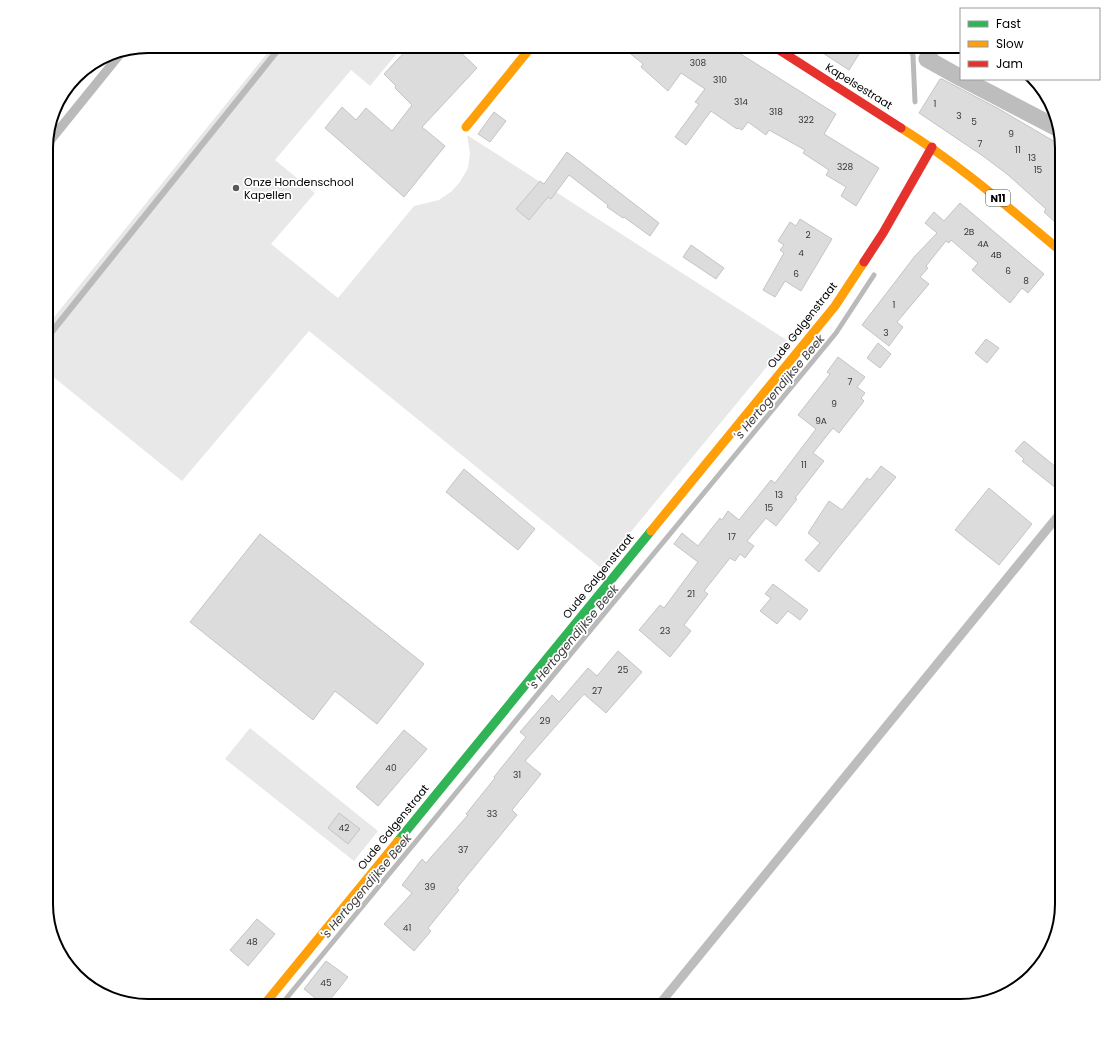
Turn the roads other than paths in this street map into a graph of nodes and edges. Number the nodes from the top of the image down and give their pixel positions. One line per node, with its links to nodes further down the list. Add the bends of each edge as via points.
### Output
1 (526, 53): 7 (street)
2 (784, 53): 8 (street, Kapelsestraat / N11)
3 (929, 53): 4 (street, via 927,59)
4 (960, 76)
5 (968, 80): 6 (street)
6 (1052, 125)
7 (466, 127)
8 (932, 147): 9 (street, N11); 11 (street, Oude Galgenstraat, via 883,233 835,306)
9 (1055, 246)
10 (1055, 520): 12 (lane)
11 (269, 999)
12 (664, 999)

